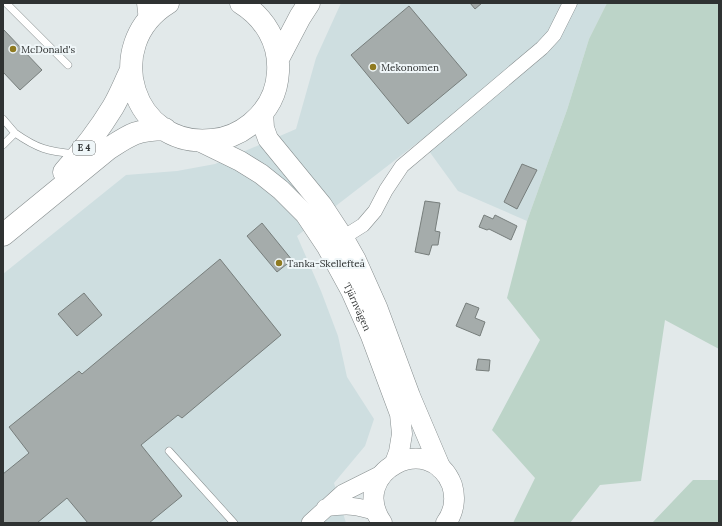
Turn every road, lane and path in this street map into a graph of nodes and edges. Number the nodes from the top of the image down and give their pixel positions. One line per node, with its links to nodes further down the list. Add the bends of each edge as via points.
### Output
1 (6, 3): 8 (lane)
2 (168, 3): 6 (highway, via 153,14)
3 (309, 3): 7 (highway)
4 (570, 3): 19 (street, via 554,35 542,48 402,166 376,211 363,225)
5 (250, 4): 7 (highway, via 268,30)
6 (145, 12): 9 (highway, via 136,39)
7 (278, 59): 10 (highway, via 276,87)
8 (68, 65)
9 (131, 70): 12 (highway, via 141,104 151,118); 16 (highway, E 4, via 113,106)
10 (263, 112): 14 (highway, via 239,132 218,140); 19 (main road, Tjärnvägen, via 268,139 322,205)
11 (3, 119): 13 (lane)
12 (165, 129): 14 (highway, via 180,137); 17 (highway, E 4, via 136,132 124,138)
13 (15, 133): 15 (lane); 16 (lane, via 42,149)
14 (197, 140): 19 (main road, Tjärnvägen, via 261,174)
15 (3, 144)
16 (79, 154): 17 (highway, E 4)
17 (24, 218): 18 (highway, E 4)
18 (3, 235)
19 (335, 242): 21 (main road, Tjärnvägen, via 351,291 400,414 402,434 399,452); 22 (main road, Tjärnvägen, via 356,260)
20 (170, 451): 25 (lane)
21 (389, 468): 22 (main road, via 408,459 422,459); 23 (street, via 342,493); 24 (main road, Tjärnvägen, via 379,479 374,492 374,506)
22 (441, 469): 27 (main road, Tjärnvägen, via 450,482 454,497 452,512)
23 (325, 508): 24 (street, via 356,506); 26 (street)
24 (379, 518)
25 (234, 523)
26 (310, 523)
27 (446, 523)

